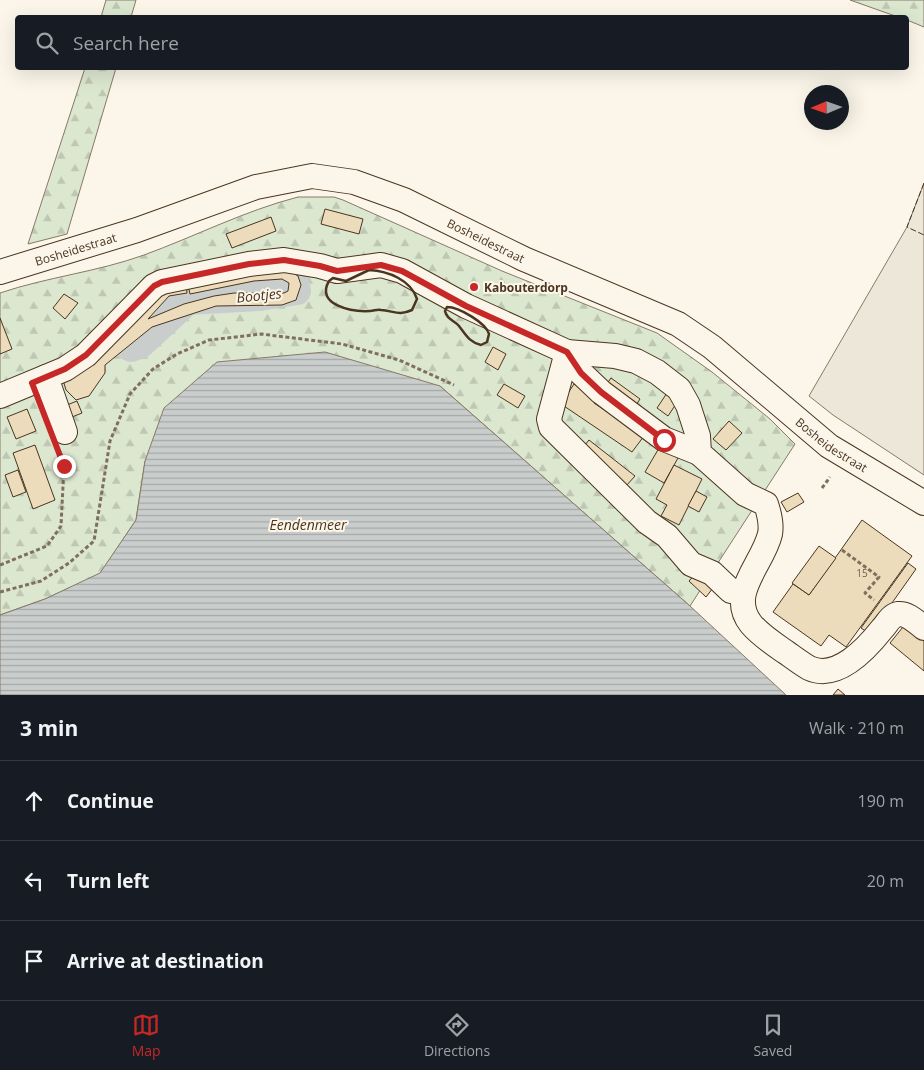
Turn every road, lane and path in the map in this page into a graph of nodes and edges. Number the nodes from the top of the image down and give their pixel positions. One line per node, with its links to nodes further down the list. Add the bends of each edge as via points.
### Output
1 (0, 272): 8 (street, Bosheidestraat, via 136,230 256,187 312,176 354,182 404,200 524,259 678,324 712,347 829,446)
2 (567, 352): 3 (street, via 466,306 402,271 381,265 337,271 284,260 162,282 154,286 86,355 65,369); 7 (street, via 581,373 612,401 664,440); 7 (street, via 615,356 636,361 657,372 679,389 698,436); 12 (street, via 549,419 551,427 647,522 667,536 691,564 712,573 731,591)
3 (46, 376): 5 (street); 6 (street)
4 (454, 385): 11 (path, via 398,360 342,344 261,334 209,340 177,354 153,369 130,394 110,441 94,541 41,581)
5 (0, 396)
6 (61, 440): 10 (path, via 64,466 61,526 47,546)
7 (700, 453): 12 (street, via 745,494 766,504 770,533)
8 (924, 503)
9 (842, 550): 13 (path, via 879,577 866,593)
10 (0, 564)
11 (0, 592)
12 (742, 593): 14 (street, via 742,608 750,623 765,638 811,669 831,669 850,662 866,648 891,616 910,617)
13 (878, 603)
14 (924, 628)

